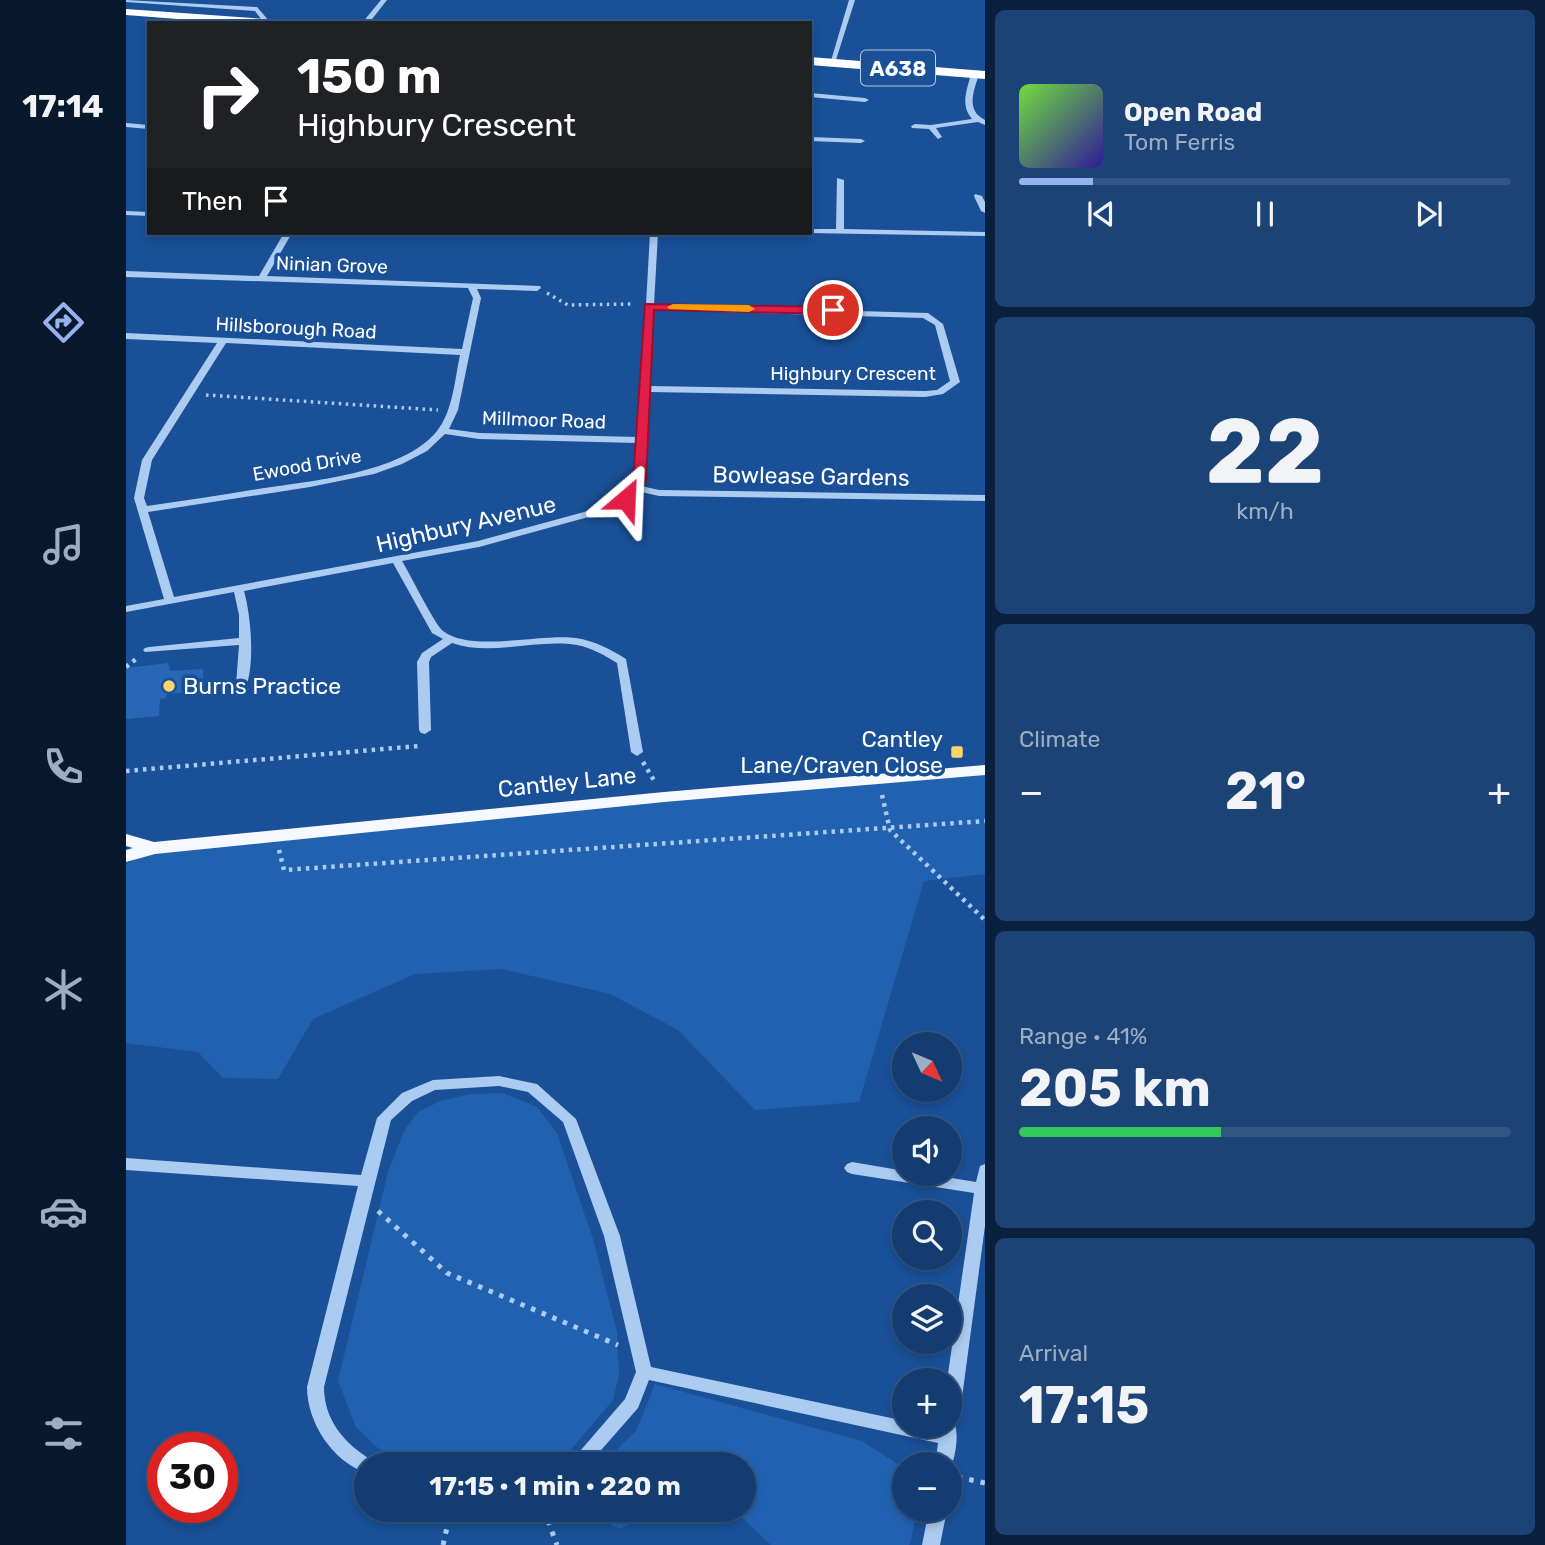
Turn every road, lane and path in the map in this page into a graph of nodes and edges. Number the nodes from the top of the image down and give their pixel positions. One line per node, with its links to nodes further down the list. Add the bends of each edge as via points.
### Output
1 (384, 0): 8 (street)
2 (852, 0): 10 (street)
3 (126, 1): 4 (street)
4 (149, 1): 5 (street); 7 (street, via 257,9)
5 (130, 12): 6 (highway)
6 (218, 21)
7 (266, 21)
8 (367, 21)
9 (812, 61): 10 (highway, A638)
10 (832, 63): 11 (highway, A638)
11 (980, 74): 14 (street, via 966,99)
12 (812, 95): 13 (street)
13 (865, 100)
14 (981, 122): 19 (street)
15 (126, 125): 16 (street)
16 (137, 126): 18 (street); 21 (street)
17 (915, 126): 19 (street)
18 (147, 127)
19 (931, 127): 20 (street)
20 (938, 137)
21 (126, 138)
22 (812, 139): 23 (street)
23 (861, 141)
24 (840, 180): 30 (street)
25 (978, 196): 26 (street)
26 (985, 211)
27 (126, 213): 28 (street)
28 (147, 214)
29 (812, 230): 30 (street)
30 (840, 231): 31 (street)
31 (985, 234)
32 (287, 235): 35 (street)
33 (654, 235): 38 (street)
34 (127, 275): 35 (street, Ninian Grove)
35 (261, 280): 36 (street, Ninian Grove)
36 (471, 286): 37 (street, Ninian Grove); 41 (street, via 477,298)
37 (537, 288): 38 (path, via 568,305)
38 (649, 306): 42 (street); 42 (street, Highbury Crescent, via 925,314 939,324 955,382 940,392 925,394)
39 (126, 336): 40 (street, Hillsborough Road)
40 (222, 342): 41 (street, Hillsborough Road); 43 (street)
41 (465, 352): 44 (street)
42 (645, 388): 46 (street)
43 (187, 393): 44 (path); 48 (street, via 147,460)
44 (453, 411): 45 (street)
45 (444, 431): 46 (street, Millmoor Road); 51 (street, Ewood Drive, via 412,454 349,478)
46 (642, 440): 47 (street)
47 (636, 488): 49 (street, Bowlease Gardens); 52 (street, Highbury Avenue, via 626,499 600,512)
48 (139, 498): 50 (street); 51 (street)
49 (985, 498)
50 (126, 499)
51 (142, 510): 54 (street)
52 (397, 561): 53 (street, Highbury Avenue); 56 (street, via 438,633)
53 (238, 589): 54 (street, Highbury Avenue); 57 (street)
54 (170, 600): 55 (street, Highbury Avenue)
55 (126, 608)
56 (449, 640): 62 (street, via 423,662); 63 (street, via 470,644 575,640 611,652 622,661 626,673)
57 (245, 641): 58 (street); 61 (street)
58 (149, 650)
59 (137, 657): 60 (path)
60 (126, 667)
61 (242, 685)
62 (425, 730): 65 (path, via 422,746)
63 (637, 752): 67 (path)
64 (985, 770): 66 (main road, Cantley Lane)
65 (126, 771)
66 (878, 779): 67 (main road, Cantley Lane); 69 (path)
67 (664, 797): 70 (main road, Cantley Lane)
68 (985, 821): 69 (path)
69 (890, 830): 70 (path, via 284,870); 74 (path)
70 (276, 835): 72 (main road, Cantley Lane)
71 (126, 839): 72 (main road, Cantley Lane)
72 (154, 848): 73 (main road, Cantley Lane)
73 (126, 856)
74 (985, 920)
75 (126, 1164): 78 (street)
76 (852, 1168): 79 (street)
77 (985, 1170): 79 (street)
78 (365, 1189): 80 (path, via 447,1273); 80 (street, via 384,1118 407,1097 433,1085 459,1081 499,1081 532,1088 569,1119 612,1236); 85 (street, via 314,1391 332,1438)
79 (983, 1189): 81 (street)
80 (638, 1354): 82 (street)
81 (957, 1368)
82 (644, 1372): 83 (street); 84 (street, via 632,1403)
83 (892, 1421)
84 (589, 1452)
85 (354, 1460)
86 (962, 1478): 87 (path)
87 (985, 1483)
88 (448, 1522): 91 (path)
89 (549, 1522): 92 (path)
90 (935, 1522): 93 (street)
91 (443, 1545)
92 (558, 1545)
93 (930, 1545)

